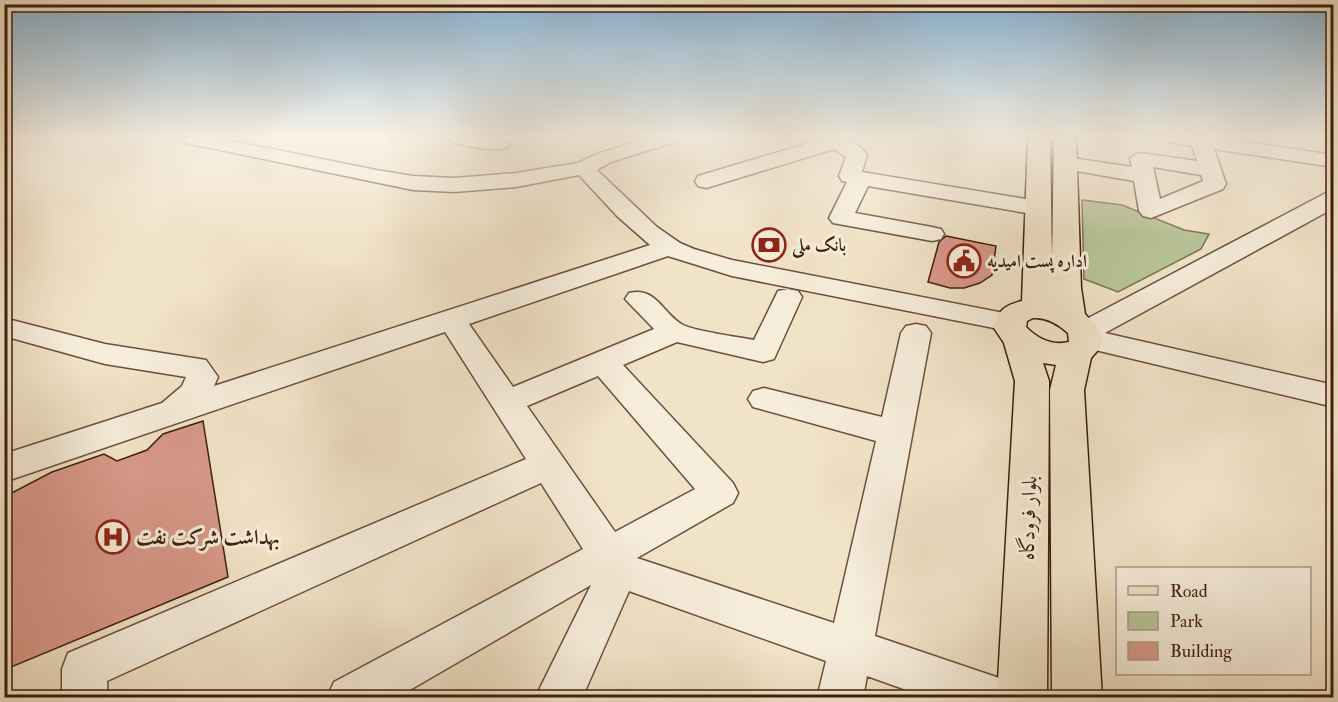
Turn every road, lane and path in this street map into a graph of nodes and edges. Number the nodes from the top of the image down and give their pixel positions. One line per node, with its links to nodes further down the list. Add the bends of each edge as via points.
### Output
1 (1211, 170): 11 (street, via 1215,184 1151,210)
2 (353, 171): 5 (street, via 413,183 454,185)
3 (426, 171): 4 (street, via 473,176)
4 (505, 171)
5 (553, 171)
6 (598, 171): 19 (street, via 611,198)
7 (739, 171): 13 (street)
8 (852, 171): 12 (street, via 850,176)
9 (1039, 171): 15 (main road, بلوار فرودگاه)
10 (1065, 171): 27 (main road, via 1066,288)
11 (1143, 171)
12 (860, 178): 15 (street); 18 (street, via 841,218)
13 (706, 181)
14 (1334, 198): 16 (street)
15 (1038, 208): 23 (main road, بلوار فرودگاه)
16 (1303, 214): 17 (street); 27 (street)
17 (1329, 225)
18 (932, 234)
19 (670, 247): 22 (street); 23 (street, via 734,268)
20 (788, 297): 25 (street, via 763,352)
21 (639, 299): 25 (street)
22 (451, 319): 29 (street); 32 (street)
23 (1022, 324): 27 (main road); 27 (main road, via 1030,347 1048,353 1067,355); 43 (main road, بلوار فرودگاه, via 1032,381)
24 (4, 327): 29 (street, via 105,354 195,367)
25 (674, 332): 28 (street)
26 (916, 333): 33 (street)
27 (1080, 335): 30 (street); 44 (main road, via 1067,390)
28 (603, 362): 32 (street); 36 (street, via 720,493)
29 (214, 385): 35 (street, via 195,393 175,409)
30 (1334, 396)
31 (764, 399): 33 (street)
32 (506, 402): 34 (street)
33 (894, 433): 37 (street)
34 (548, 464): 36 (street); 38 (street, via 84,669)
35 (4, 468)
36 (614, 563): 37 (street); 39 (street); 40 (street)
37 (850, 648): 41 (street); 42 (street)
38 (85, 698)
39 (350, 698)
40 (558, 698)
41 (840, 698)
42 (995, 698)
43 (1022, 698)
44 (1077, 698)

